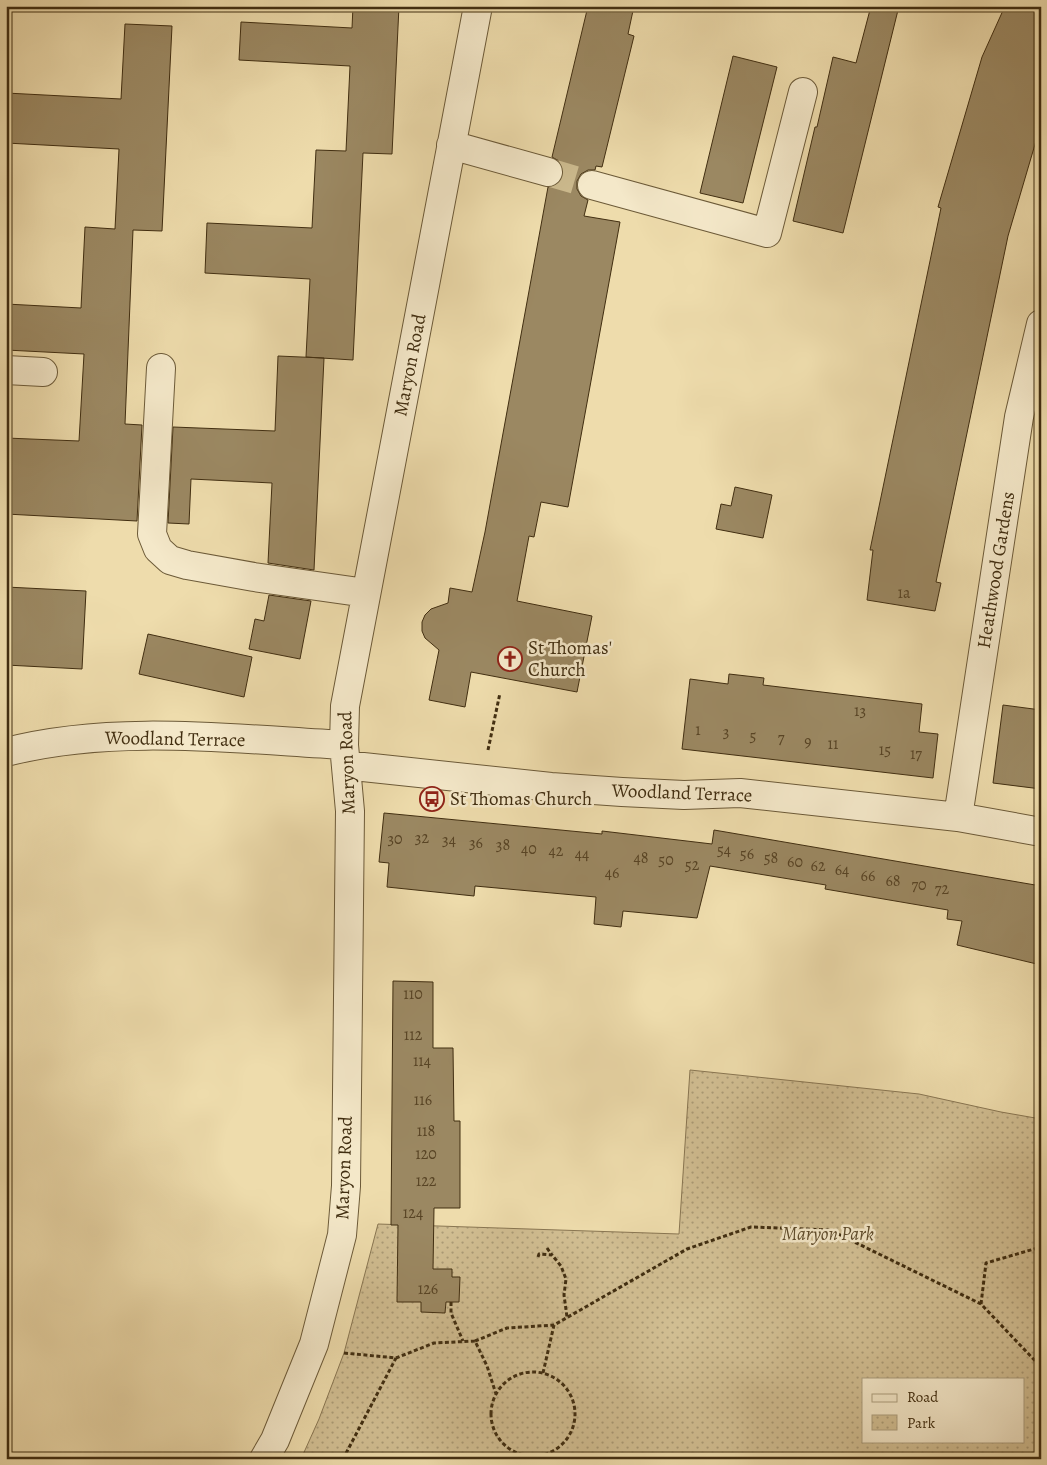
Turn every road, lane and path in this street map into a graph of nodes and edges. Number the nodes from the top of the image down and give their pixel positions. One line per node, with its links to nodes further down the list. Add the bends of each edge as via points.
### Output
1 (478, 6): 3 (street, Maryon Road)
2 (803, 92): 5 (street, via 767,233)
3 (451, 145): 4 (street); 10 (street, Maryon Road)
4 (548, 172)
5 (592, 185)
6 (1041, 324): 15 (street, Heathwood Gardens, via 1019,417)
7 (161, 368): 10 (street, via 152,534 158,549 170,560 187,565)
8 (6, 370): 9 (street)
9 (43, 372)
10 (366, 594): 13 (street, Maryon Road, via 345,706)
11 (500, 693): 14 (path)
12 (6, 752): 13 (street, Woodland Terrace, via 83,739 137,736 189,737)
13 (345, 756): 15 (street, Woodland Terrace, via 363,768 551,787 684,795 740,793); 32 (street, Maryon Road, via 350,811 346,1186 342,1228 314,1344)
14 (487, 756)
15 (958, 817): 16 (street, Woodland Terrace)
16 (1041, 832)
17 (547, 1248): 19 (path)
18 (1041, 1248): 22 (path, via 986,1263)
19 (552, 1255): 20 (path, via 539,1254); 23 (path, via 566,1279)
20 (538, 1257)
21 (451, 1302): 25 (path, via 451,1313)
22 (981, 1304): 23 (path, via 830,1230 751,1227 686,1249); 29 (path)
23 (567, 1317): 24 (path)
24 (554, 1325): 26 (path, via 507,1328); 30 (path)
25 (463, 1341): 26 (path); 28 (path, via 434,1343)
26 (475, 1341): 31 (path)
27 (338, 1352): 28 (path)
28 (396, 1358): 35 (path)
29 (1041, 1367)
30 (543, 1373): 31 (path, via 517,1375); 34 (path, via 566,1388 575,1414 572,1430 563,1444)
31 (496, 1394): 33 (path, via 491,1413 497,1435 511,1450)
32 (269, 1449)
33 (525, 1457): 34 (path)
34 (541, 1457)
35 (343, 1459)

